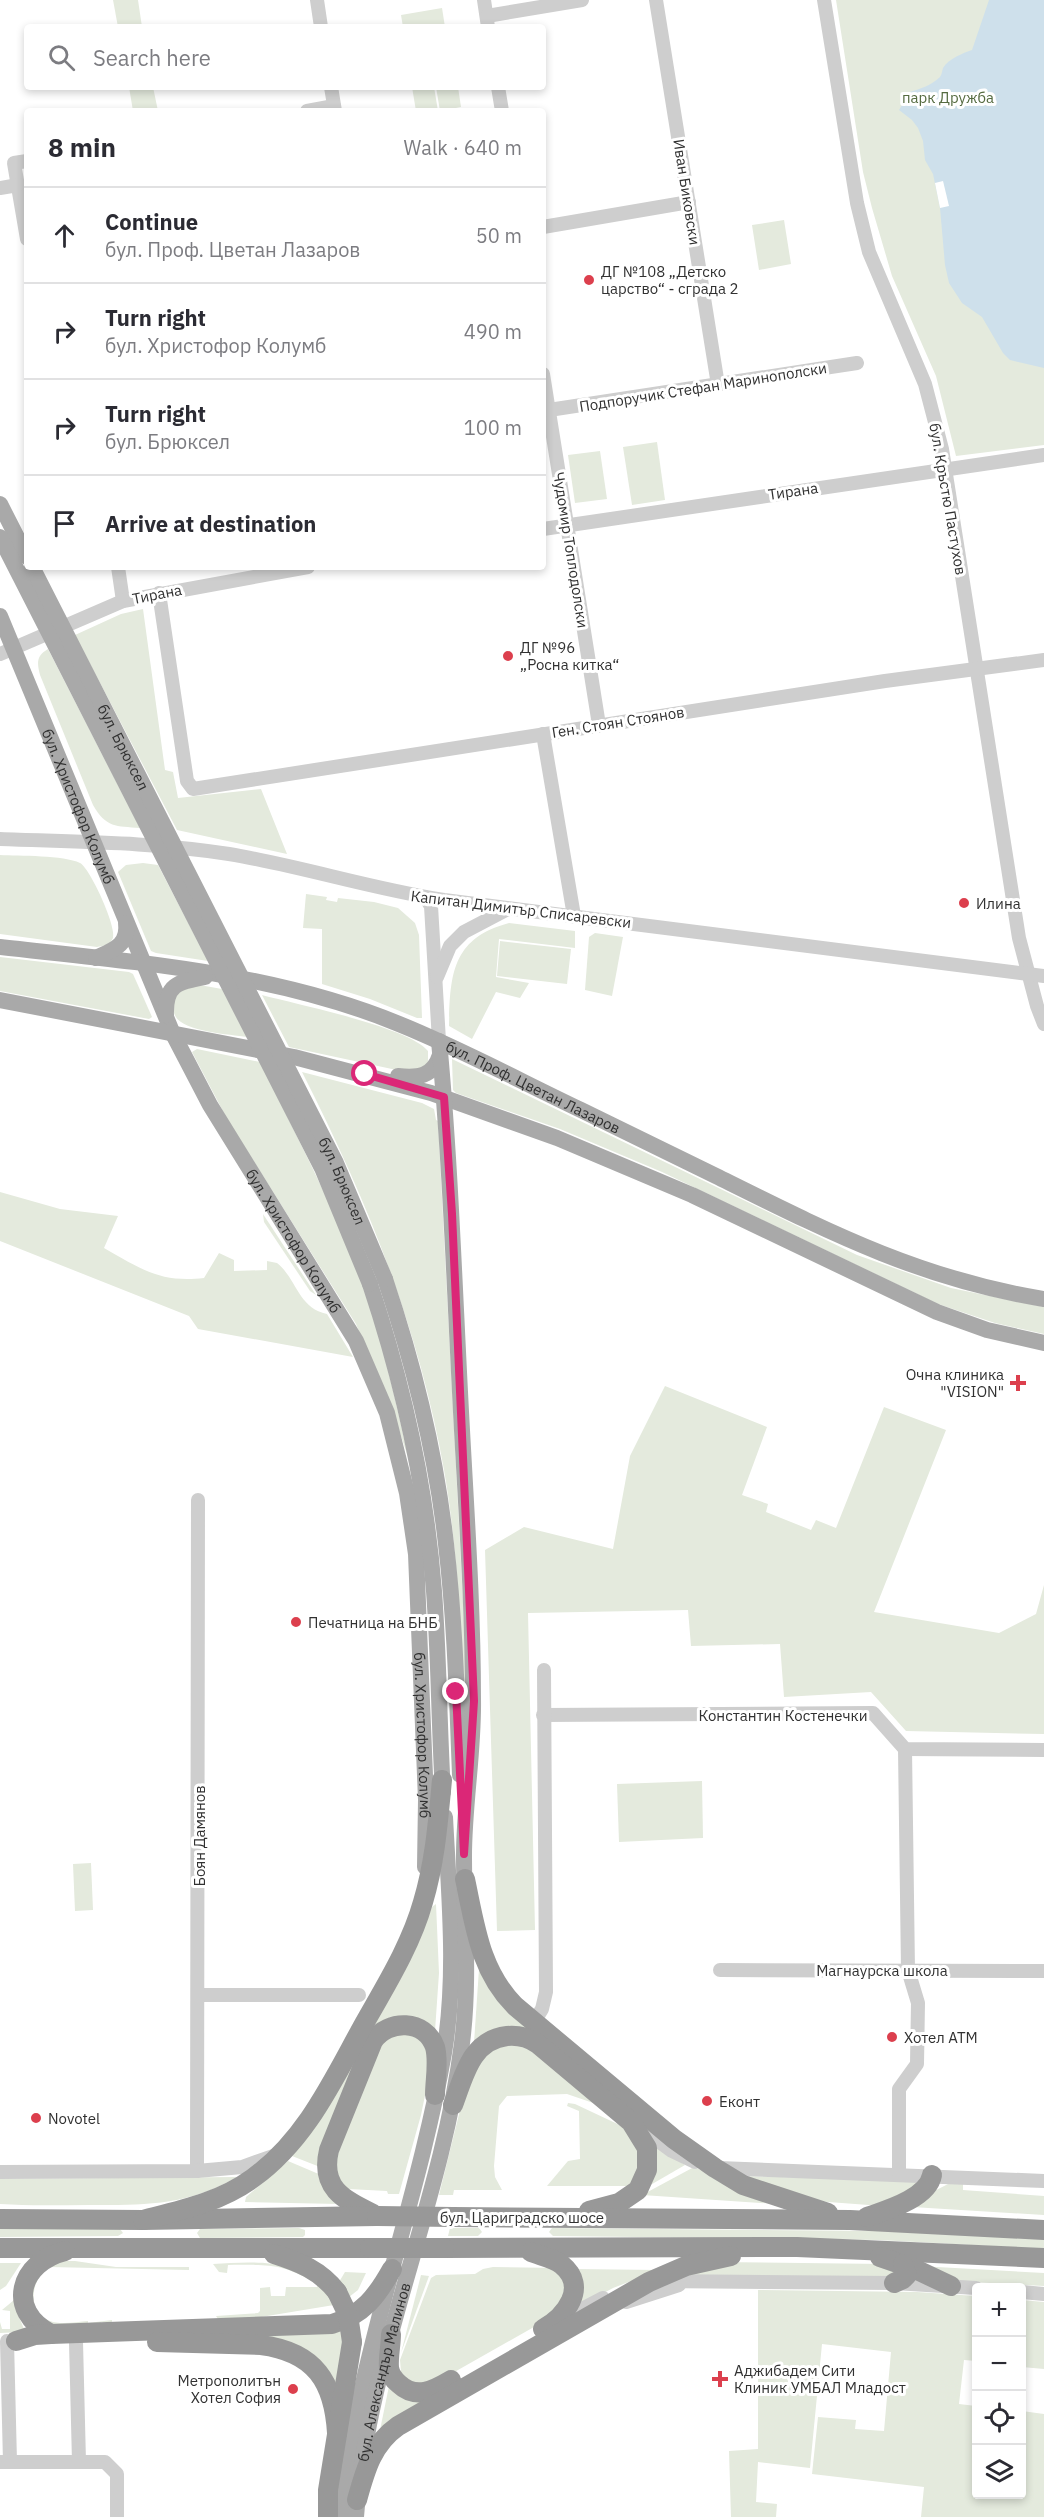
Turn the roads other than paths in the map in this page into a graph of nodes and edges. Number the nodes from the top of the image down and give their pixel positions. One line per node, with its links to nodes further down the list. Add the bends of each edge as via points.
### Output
1 (317, 0): 7 (street)
2 (484, 0): 6 (street)
3 (582, 0): 6 (street)
4 (656, 0): 15 (street, Иван Биковски)
5 (824, 0): 23 (street, бул. Кръстю Пастухов, via 857,203 869,252 925,384)
6 (488, 21)
7 (321, 24)
8 (331, 90): 10 (street)
9 (498, 90): 11 (street)
10 (334, 108)
11 (502, 108)
12 (24, 161): 13 (street, via 14,163)
13 (18, 185): 14 (street); 16 (street)
14 (0, 188)
15 (689, 202): 17 (street); 19 (street, Иван Биковски)
16 (24, 221)
17 (546, 226)
18 (857, 363): 19 (street, Подпоручик Стефан Маринополски)
19 (718, 385): 21 (street, Подпоручик Стефан Маринополски)
20 (546, 392): 21 (street, Чудомир Топлодолски)
21 (549, 410): 25 (street, Чудомир Топлодолски)
22 (1044, 455): 23 (street, Тирана)
23 (945, 469): 25 (street, Тирана); 37 (street, бул. Кръстю Пастухов)
24 (0, 504): 28 (main road)
25 (567, 525): 26 (street, Тирана); 38 (street, Чудомир Топлодолски)
26 (546, 528)
27 (0, 537): 62 (main road, бул. Брюксел, bridge)
28 (24, 551)
29 (34, 570): 62 (main road, бул. Брюксел, bridge, via 336,1163)
30 (118, 570): 33 (street)
31 (291, 570): 32 (street, Тирана)
32 (159, 593): 33 (street, Тирана); 39 (street, Ген. Стоян Стоянов, via 187,780 193,789)
33 (123, 601): 35 (street, Тирана)
34 (0, 616): 35 (main road, бул. Христофор Колумб)
35 (7, 651): 41 (main road, бул. Христофор Колумб)
36 (1044, 660): 37 (street, Ген. Стоян Стоянов)
37 (976, 668): 38 (street, Ген. Стоян Стоянов); 49 (street, бул. Кръстю Пастухов)
38 (598, 726): 39 (street, Ген. Стоян Стоянов)
39 (543, 734): 44 (street)
40 (0, 839): 41 (street, Капитан Димитър Списаревски)
41 (93, 842): 42 (street, Капитан Димитър Списаревски, via 230,854); 45 (main road, бул. Христофор Колумб)
42 (425, 897): 43 (street, Капитан Димитър Списаревски); 52 (street, via 431,906)
43 (508, 909): 44 (street, Капитан Димитър Списаревски); 52 (street, via 464,932 450,946)
44 (574, 916): 49 (street, Капитан Димитър Списаревски)
45 (126, 922): 47 (main road, via 122,944); 48 (main road, бул. Христофор Колумб)
46 (0, 947): 47 (main road, бул. Проф. Цветан Лазаров)
47 (96, 958): 48 (main road, бул. Проф. Цветан Лазаров)
48 (143, 964): 50 (main road, бул. Проф. Цветан Лазаров); 54 (main road, бул. Христофор Колумб)
49 (1027, 974): 51 (street, Капитан Димитър Списаревски); 55 (street, бул. Кръстю Пастухов)
50 (215, 975): 54 (main road, via 184,981 172,988 166,1000); 57 (main road, бул. Проф. Цветан Лазаров, via 351,1006)
51 (1044, 975)
52 (435, 982): 57 (street)
53 (0, 1000): 56 (main road)
54 (166, 1017): 56 (main road, бул. Христофор Колумб)
55 (1044, 1024)
56 (173, 1034): 58 (main road); 66 (main road, бул. Христофор Колумб, via 210,1105 367,1364 395,1440)
57 (439, 1048): 58 (main road, via 432,1070 422,1076); 59 (main road); 63 (main road, бул. Проф. Цветан Лазаров, via 870,1250 947,1277)
58 (365, 1074): 59 (main road)
59 (444, 1097): 60 (main road); 61 (main road)
60 (498, 1116): 61 (main road, via 471,1114 459,1119); 64 (main road, via 692,1195 937,1312 987,1330)
61 (448, 1158): 73 (main road, via 474,1701)
62 (378, 1282): 68 (main road, бул. Брюксел, via 419,1480 434,1590); 73 (main road, бул. Брюксел, via 408,1350 443,1522 454,1623)
63 (1044, 1299)
64 (1044, 1343)
65 (198, 1500): 79 (street, Боян Дамянов)
66 (416, 1554): 68 (main road); 75 (main road, бул. Христофор Колумб, via 426,1800)
67 (544, 1670): 69 (street)
68 (438, 1674): 72 (main road, бул. Христофор Колумб)
69 (543, 1715): 70 (street, Константин Костенечки, via 873,1713); 81 (street, via 546,1992)
70 (905, 1749): 71 (street); 77 (street)
71 (1044, 1750)
72 (442, 1780): 75 (highway, via 435,1851); 82 (main road, бул. Христофор Колумб, via 452,1937 444,2050)
73 (464, 1854): 74 (main road)
74 (465, 1879): 81 (highway, via 479,1946 490,1976 507,1999); 83 (main road, via 465,2013)
75 (423, 1904): 85 (highway, via 404,1952 313,2115)
76 (720, 1970): 77 (street, Магнаурска школа)
77 (908, 1970): 78 (street, Магнаурска школа); 89 (street, via 918,2003 917,2064 899,2089)
78 (1044, 1971)
79 (198, 1995): 80 (street); 87 (street, Боян Дамянов)
80 (359, 1995)
81 (534, 2022): 86 (highway, via 674,2139)
82 (435, 2095): 92 (highway, via 436,2054 430,2039 410,2025 394,2025 382,2031 373,2041 326,2163 336,2190); 106 (main road, бул. Христофор Колумб)
83 (453, 2105): 84 (highway, via 479,2048 493,2039 520,2036 538,2044); 117 (main road, бул. Александър Малинов)
84 (631, 2122): 86 (street, via 672,2151); 93 (highway, via 649,2154 641,2186 619,2203)
85 (284, 2152): 87 (street, via 242,2167); 95 (highway, via 253,2179 219,2198)
86 (715, 2168): 89 (street); 96 (highway, via 743,2185)
87 (197, 2171): 88 (street)
88 (0, 2172)
89 (899, 2174): 90 (street)
90 (932, 2175): 91 (street); 96 (highway, via 926,2188 903,2203)
91 (1044, 2181)
92 (377, 2216): 93 (highway, бул. Цариградско шосе, bridge); 95 (highway, бул. Цариградско шосе)
93 (565, 2217): 96 (highway, бул. Цариградско шосе)
94 (0, 2219): 95 (highway, бул. Цариградско шосе)
95 (143, 2220)
96 (853, 2221): 97 (highway, бул. Цариградско шосе)
97 (1044, 2230)
98 (514, 2247): 99 (highway, бул. Цариградско шосе); 102 (highway, бул. Цариградско шосе, bridge); 115 (highway, via 554,2260 571,2277 570,2306)
99 (796, 2247): 103 (highway, бул. Цариградско шосе); 107 (highway, via 709,2260)
100 (0, 2248): 101 (highway, бул. Цариградско шосе)
101 (90, 2248): 102 (highway, бул. Цариградско шосе); 116 (highway, via 54,2254 28,2276 24,2307 31,2320)
102 (251, 2248): 120 (highway, bridge, via 309,2267 337,2292 348,2315 352,2342)
103 (854, 2249): 104 (highway, бул. Цариградско шосе); 105 (highway)
104 (1044, 2258)
105 (903, 2264): 109 (highway, via 907,2275); 110 (highway)
106 (392, 2269): 116 (highway, via 369,2305 332,2324); 126 (main road, бул. Александър Малинов, via 352,2437)
107 (649, 2282): 108 (street); 114 (highway); 115 (street, via 616,2292)
108 (687, 2282): 109 (street); 114 (street)
109 (894, 2283): 110 (street)
110 (951, 2286): 111 (street)
111 (972, 2288)
112 (1026, 2292): 113 (street)
113 (1044, 2294)
114 (585, 2318): 123 (highway, via 389,2433 375,2449)
115 (549, 2326): 117 (highway, via 424,2393 404,2389 390,2373)
116 (51, 2334): 118 (highway)
117 (392, 2334): 123 (main road, бул. Александър Малинов, via 367,2435)
118 (8, 2341): 119 (highway); 121 (street)
119 (76, 2342): 120 (highway, via 251,2345 285,2350 303,2360 327,2384); 122 (street)
120 (337, 2433): 125 (highway, via 327,2490)
121 (5, 2462): 122 (street)
122 (79, 2462): 124 (street, via 105,2462 117,2474)
123 (356, 2509)
124 (117, 2517)
125 (328, 2517)
126 (340, 2517)

